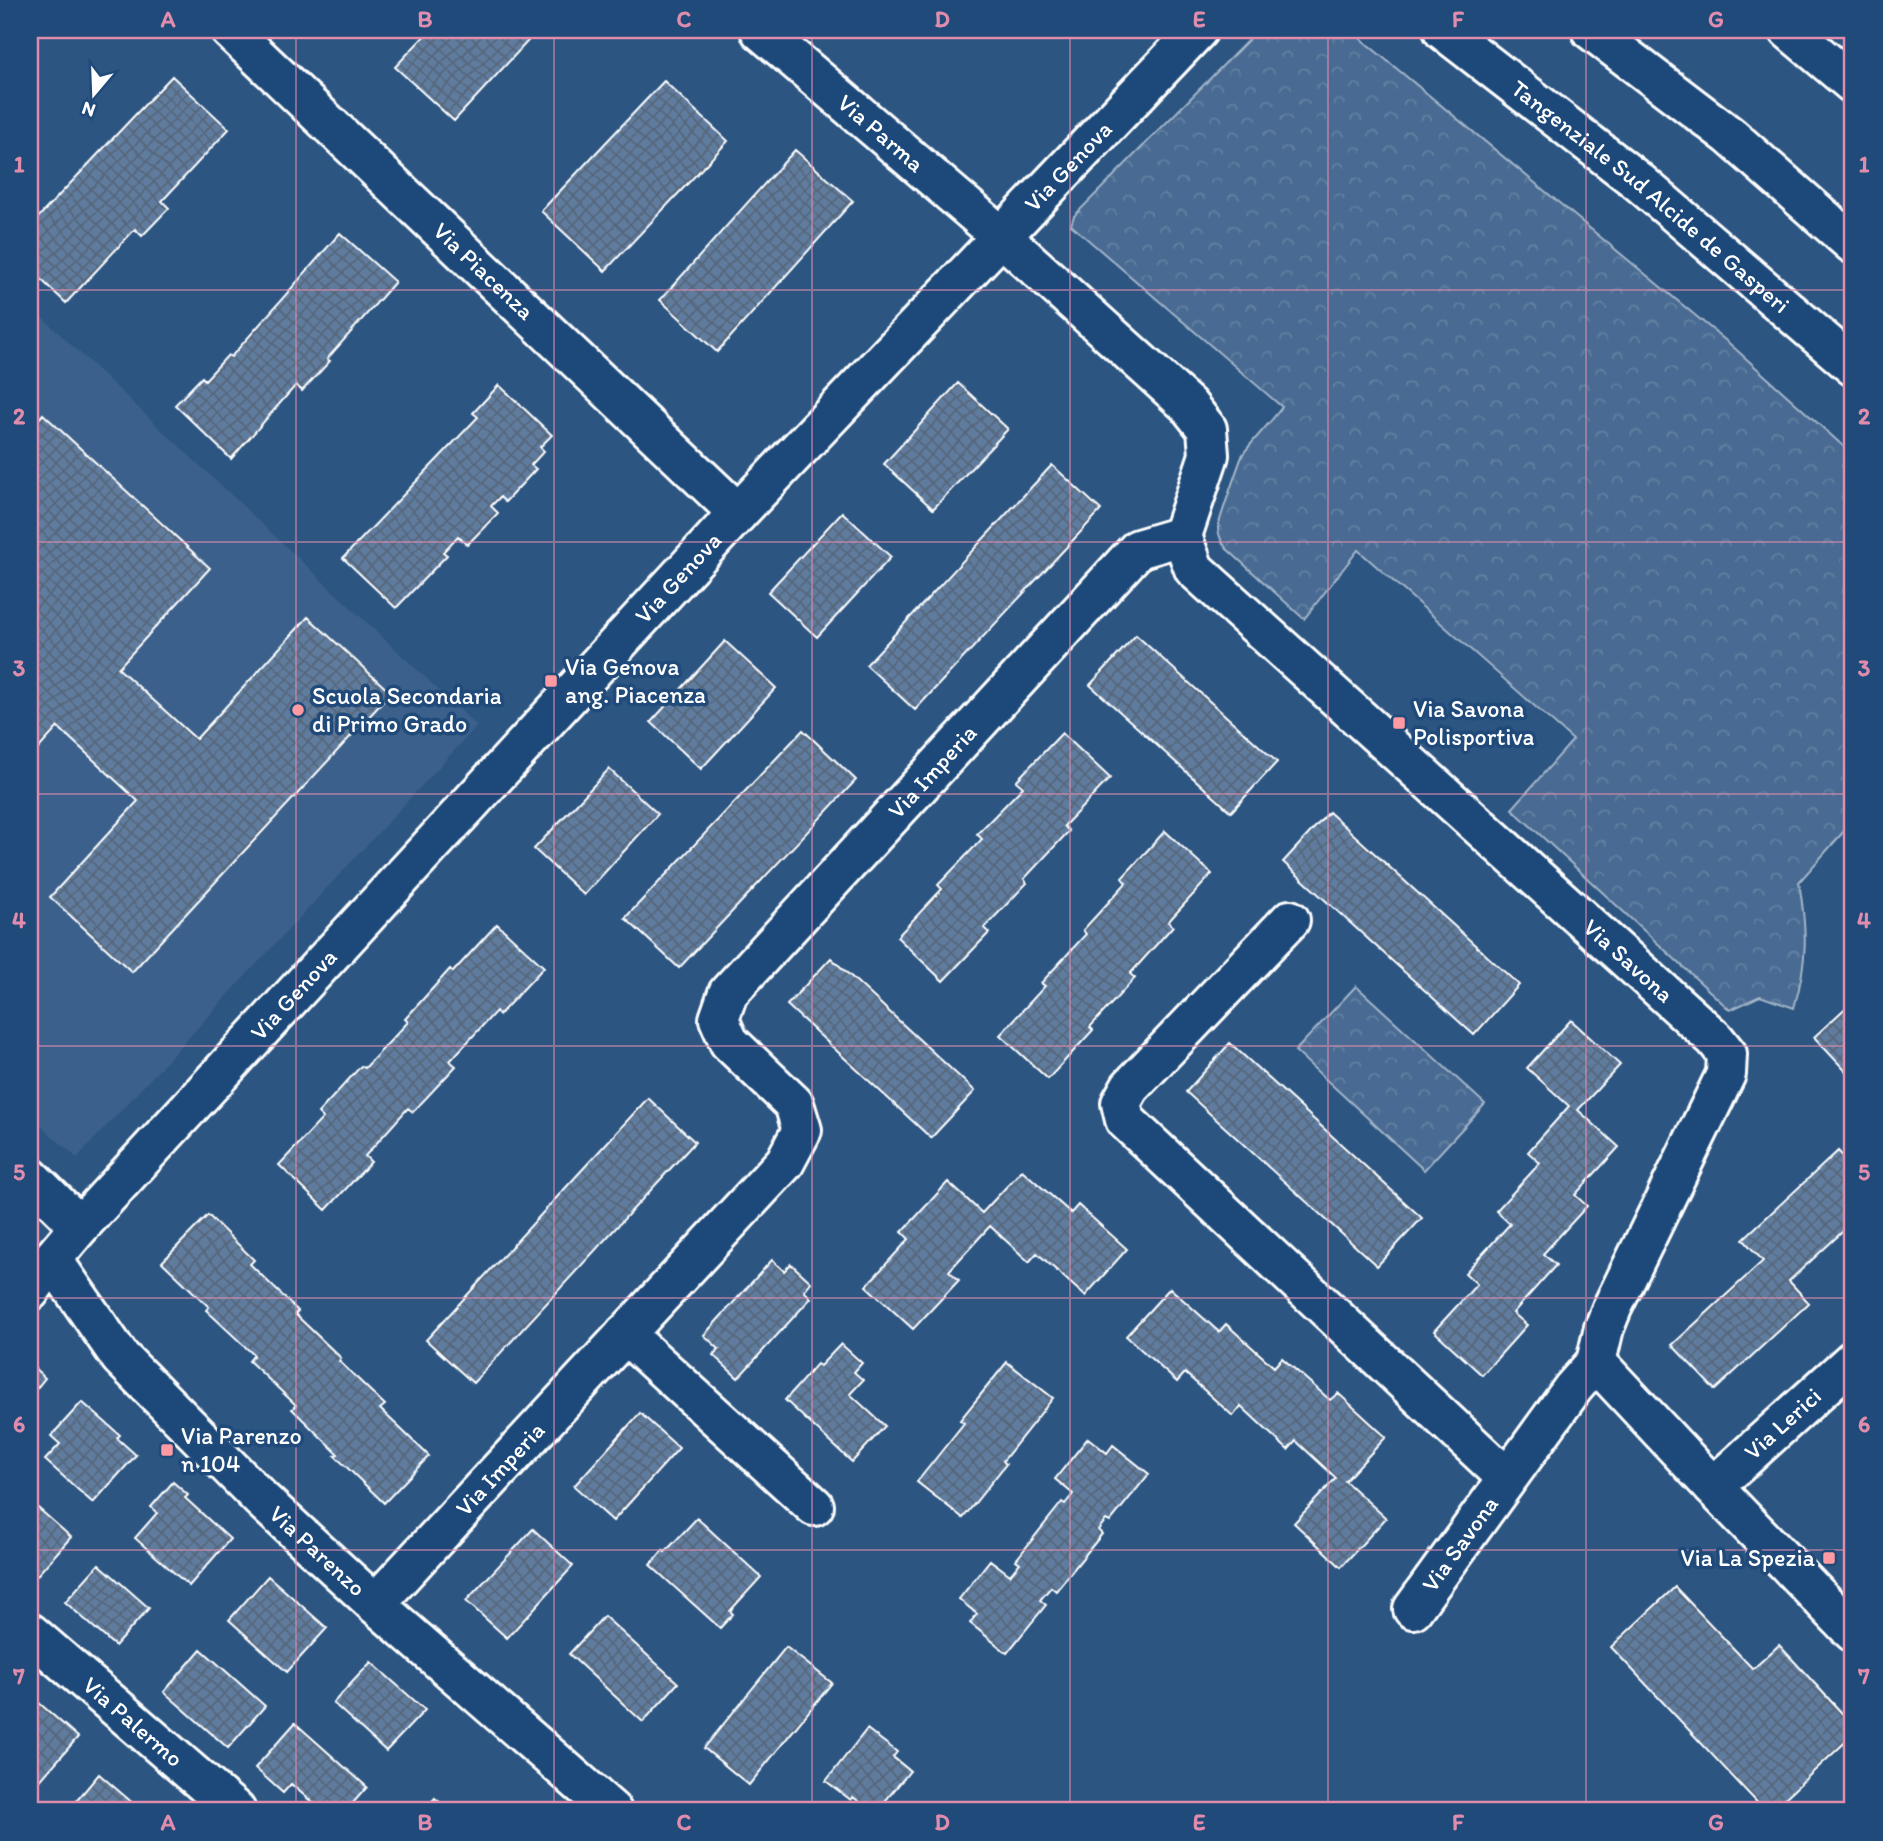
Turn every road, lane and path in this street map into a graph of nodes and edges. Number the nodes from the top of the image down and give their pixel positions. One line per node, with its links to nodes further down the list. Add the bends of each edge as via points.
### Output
1 (230, 30): 11 (main road, Via Piacenza)
2 (760, 30): 8 (main road, Via Parma)
3 (1198, 30): 8 (main road, Via Genova)
4 (1443, 30): 10 (main road, Tangenziale Sud Alcide de Gasperi, via 1639,182)
5 (1591, 30): 9 (main road, via 1730,136)
6 (1789, 30): 7 (main road)
7 (1853, 84)
8 (1001, 236): 11 (main road, Via Genova); 12 (main road, via 1188,405 1208,429 1209,455)
9 (1853, 244)
10 (1853, 366)
11 (738, 513): 15 (main road, Via Genova)
12 (1182, 536): 18 (main road, Via Imperia, via 1138,549 728,993 719,1019 729,1042 794,1104 802,1130 785,1162); 20 (main road, Via Savona, via 1194,569 1716,1039 1727,1054 1726,1074 1612,1308)
13 (1290, 920): 21 (main road, Via Savona, via 1130,1087 1121,1103 1125,1120)
14 (30, 1177): 15 (main road)
15 (80, 1226): 16 (main road, Via Genova)
16 (52, 1259): 17 (main road, Via Genova); 24 (main road, Via Parenzo, via 120,1357 262,1500)
17 (30, 1291)
18 (625, 1334): 23 (main road); 24 (main road, Via Imperia)
19 (1853, 1360): 22 (main road, Via Lerici)
20 (1596, 1362): 21 (main road, Via Savona); 22 (main road)
21 (1507, 1478): 25 (main road, Via Savona)
22 (1713, 1487): 26 (main road)
23 (814, 1506)
24 (375, 1604): 29 (main road, Via Parenzo)
25 (1413, 1609)
26 (1853, 1632)
27 (30, 1633): 28 (main road, Via Palermo)
28 (236, 1811)
29 (612, 1811)

